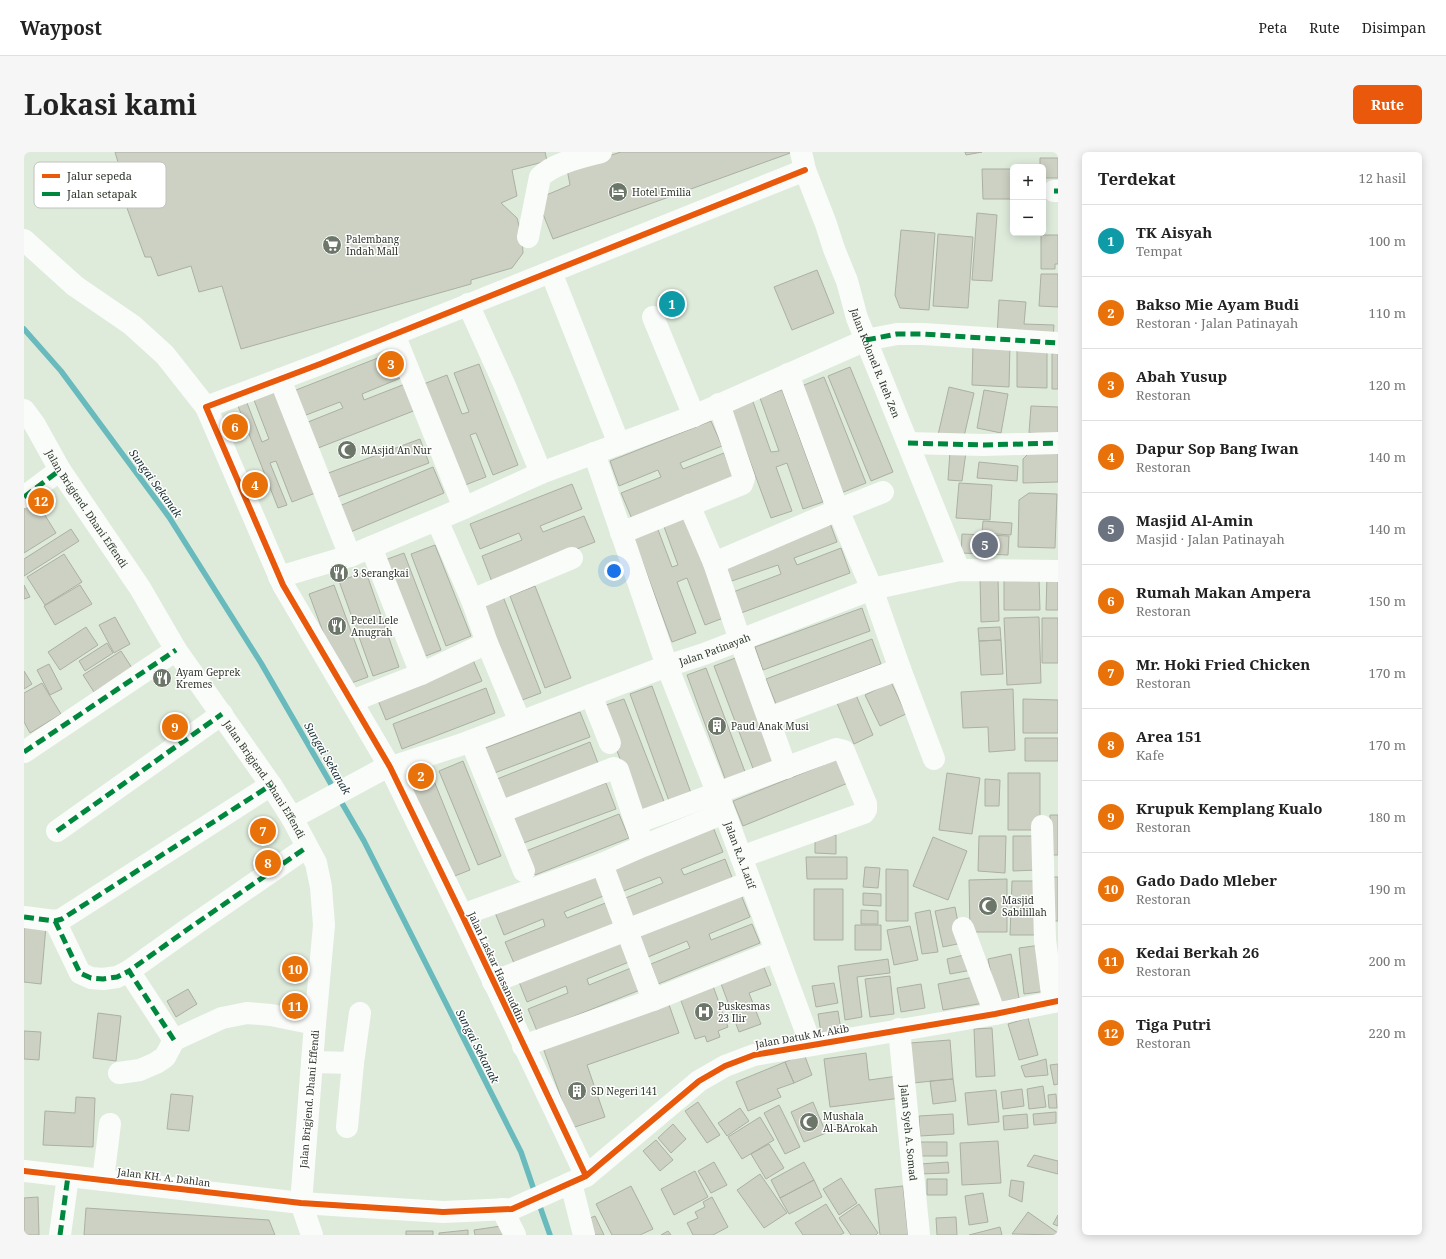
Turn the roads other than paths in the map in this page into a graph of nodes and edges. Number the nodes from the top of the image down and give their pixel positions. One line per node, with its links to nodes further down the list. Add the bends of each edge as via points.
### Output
1 (601, 152): 3 (street, via 568,162 545,172 540,177)
2 (803, 161): 5 (street); 9 (street, Jalan Kolonel R. Iteh Zen)
3 (528, 237)
4 (24, 240): 14 (street, Jalan Laskar Hasanuddin, via 75,286 132,325 165,355)
5 (551, 272): 6 (street); 19 (street)
6 (468, 304): 8 (street); 22 (street)
7 (654, 317): 16 (street)
8 (394, 334): 12 (street); 26 (street)
9 (866, 340): 10 (street, via 897,334 922,334); 11 (street); 17 (street, Jalan Kolonel R. Iteh Zen)
10 (1058, 343)
11 (788, 374): 13 (street); 27 (street)
12 (280, 379): 14 (street); 31 (street)
13 (719, 404): 16 (street); 25 (street, via 744,481)
14 (206, 407): 36 (street, Jalan Laskar Hasanuddin)
15 (24, 410): 21 (street, Jalan Brigjend. Dhani Effendi)
16 (694, 416): 19 (street)
17 (908, 443): 18 (street); 34 (street, Jalan Kolonel R. Iteh Zen)
18 (1058, 443)
19 (618, 444): 20 (street)
20 (594, 453): 22 (street); 29 (street, Jalan R.A. Latif)
21 (60, 470): 24 (street); 41 (street, Jalan Brigjend. Dhani Effendi, via 140,588)
22 (541, 473): 26 (street)
23 (884, 492): 27 (street)
24 (24, 497)
25 (689, 505): 29 (street); 33 (street)
26 (464, 508): 28 (street)
27 (838, 510): 33 (street); 37 (street)
28 (437, 520): 30 (street); 38 (street)
29 (622, 533): 42 (street, Jalan R.A. Latif)
30 (371, 547): 31 (street); 44 (street)
31 (350, 556): 36 (street)
32 (572, 558): 38 (street)
33 (714, 562): 39 (street)
34 (959, 570): 35 (street, Jalan Patinayah); 37 (street, Jalan Patinayah)
35 (1058, 571)
36 (279, 577): 46 (street, Jalan Laskar Hasanuddin)
37 (872, 589): 39 (street, Jalan Patinayah); 43 (street)
38 (472, 600): 40 (street)
39 (740, 640): 42 (street, Jalan Patinayah); 48 (street)
40 (487, 643): 44 (street); 49 (street)
41 (176, 650): 47 (street, Jalan Brigjend. Dhani Effendi); 52 (street)
42 (667, 666): 45 (street, Jalan Patinayah); 57 (street, Jalan R.A. Latif)
43 (900, 669): 48 (street); 53 (street)
44 (420, 674): 46 (street)
45 (591, 695): 49 (street, Jalan Patinayah); 51 (street)
46 (352, 701): 55 (street, Jalan Laskar Hasanuddin)
47 (222, 714): 56 (street, Jalan Brigjend. Dhani Effendi); 63 (street)
48 (768, 718): 54 (street)
49 (520, 722): 50 (street, Jalan Patinayah)
50 (471, 741): 55 (street, Jalan Patinayah); 58 (street)
51 (610, 743)
52 (24, 752)
53 (934, 759)
54 (786, 768): 57 (street); 66 (street, via 836,749 844,751 866,804 866,810 864,813)
55 (385, 769): 59 (street, Jalan Patinayah); 70 (street, Jalan Laskar Hasanuddin)
56 (271, 785): 59 (street, Jalan Brigjend. Dhani Effendi); 72 (street, via 70,914)
57 (717, 792): 60 (street, Jalan R.A. Latif); 61 (street)
58 (500, 812): 61 (street, via 614,768 618,770); 68 (street)
59 (301, 814): 65 (street, Jalan Brigjend. Dhani Effendi)
60 (724, 814): 64 (street); 66 (street, Jalan R.A. Latif)
61 (636, 822): 64 (street)
62 (1042, 826): 79 (street, via 1045,940)
63 (57, 831)
64 (644, 846): 67 (street)
65 (307, 847): 76 (street); 82 (street, Jalan Brigjend. Dhani Effendi, via 316,863 324,925)
66 (741, 857): 69 (street, Jalan R.A. Latif)
67 (602, 864): 70 (street); 74 (street)
68 (524, 871)
69 (750, 882): 74 (street); 75 (street, Jalan R.A. Latif)
70 (462, 915): 77 (street, Jalan Laskar Hasanuddin)
71 (24, 917): 72 (street)
72 (55, 921): 76 (street, via 80,973 91,978 103,979 117,977)
73 (963, 928): 81 (street)
74 (627, 930): 77 (street); 78 (street)
75 (776, 951): 78 (street); 85 (street, Jalan R.A. Latif)
76 (130, 971): 84 (street)
77 (493, 982): 86 (street, Jalan Laskar Hasanuddin)
78 (654, 1000): 86 (street)
79 (1056, 1002): 81 (street, Jalan Datuk M. Akib)
80 (360, 1013): 88 (street)
81 (994, 1014): 83 (street, Jalan Datuk M. Akib)
82 (315, 1024): 84 (street, via 247,1013 222,1018); 87 (street, Jalan Brigjend. Dhani Effendi)
83 (899, 1029): 85 (street, Jalan Datuk M. Akib); 102 (street, Jalan Syeh A. Somad)
84 (174, 1040): 89 (street, via 165,1057 156,1063 140,1070)
85 (811, 1045): 95 (street, Jalan Datuk M. Akib, via 754,1054 725,1066 699,1081)
86 (523, 1046): 95 (street, Jalan Laskar Hasanuddin)
87 (312, 1062): 88 (street); 96 (street, Jalan Brigjend. Dhani Effendi)
88 (353, 1063): 91 (street)
89 (119, 1073)
90 (110, 1124): 94 (street)
91 (346, 1127)
92 (24, 1171): 93 (street, Jalan KH. A. Dahlan)
93 (68, 1176): 94 (street, Jalan KH. A. Dahlan); 98 (street)
94 (103, 1180): 96 (street, Jalan KH. A. Dahlan)
95 (574, 1182): 97 (street, Jalan Datuk M. Akib); 101 (street, Jalan Laskar Hasanuddin)
96 (301, 1203): 97 (street, Jalan KH. A. Dahlan, via 443,1212); 99 (street)
97 (507, 1209): 100 (street)
98 (60, 1235)
99 (312, 1235)
100 (515, 1235)
101 (584, 1235)
102 (920, 1235)

